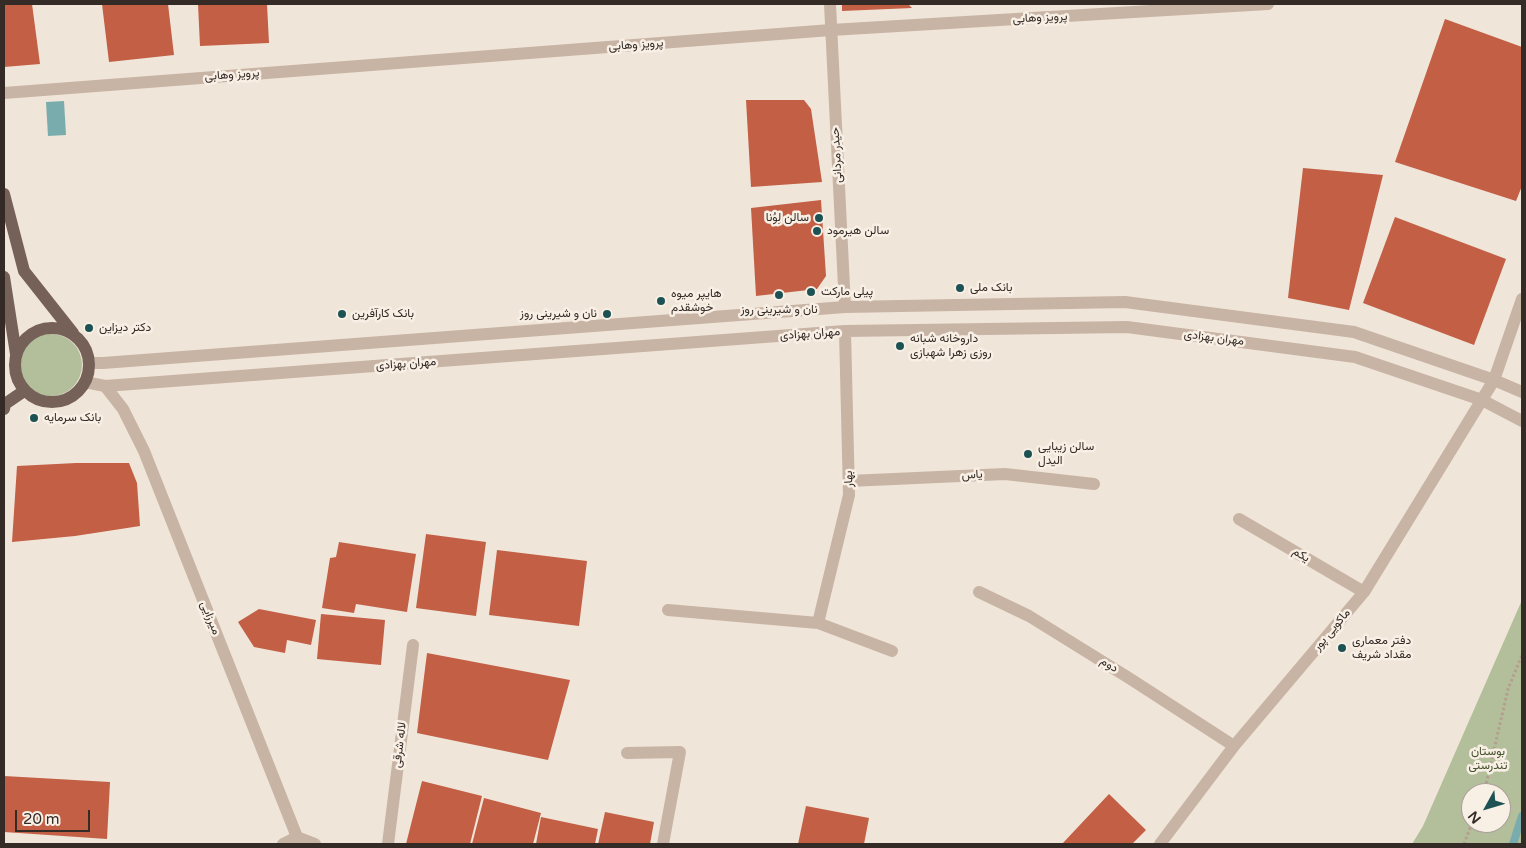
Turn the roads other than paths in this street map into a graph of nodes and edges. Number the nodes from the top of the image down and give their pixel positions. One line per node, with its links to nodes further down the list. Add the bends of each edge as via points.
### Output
1 (830, 4): 3 (street, حیدر مردانی)
2 (1268, 4): 3 (street, پرویز وهابی)
3 (831, 30): 4 (street, پرویز وهابی); 9 (street, حیدر مردانی)
4 (4, 93)
5 (4, 194): 11 (main road, via 24,271)
6 (4, 277): 7 (main road)
7 (5, 294): 12 (main road)
8 (1522, 299): 14 (street, ماکویی‌ پور)
9 (845, 307): 13 (street, مهران بهزادی); 14 (street, مهران بهزادی, via 1125,302 1354,332)
10 (845, 331): 16 (street, مهران بهزادی); 19 (street, مهران بهزادی, via 1127,327 1355,357); 22 (street, بهار)
11 (77, 337): 12 (main road, via 54,327 42,329 30,334); 13 (main road)
12 (16, 354): 17 (main road, via 14,367)
13 (89, 363): 15 (main road)
14 (1494, 380): 18 (street, مهران بهزادی); 19 (street, ماکویی‌ پور)
15 (85, 382): 16 (street, مهران بهزادی); 17 (main road, via 73,396 57,402 45,402)
16 (105, 386): 33 (street, میرزایی, via 123,409 144,450)
17 (24, 391): 20 (main road, via 5,404)
18 (1522, 392)
19 (1482, 400): 21 (street, مهران بهزادی); 26 (street, ماکویی‌ پور)
20 (4, 409)
21 (1522, 420)
22 (849, 481): 23 (street, یاس, via 1005,474); 28 (street, بهار, via 849,495)
23 (1094, 484)
24 (1239, 519): 26 (street, یکم)
25 (979, 592): 31 (street, دوم, via 1030,616)
26 (1364, 592): 31 (street, ماکویی‌ پور)
27 (668, 610): 28 (street)
28 (818, 623): 30 (street)
29 (413, 645): 36 (street, لاله شرقی)
30 (892, 651)
31 (1234, 746): 38 (street, ماکویی‌ پور)
32 (627, 753): 37 (street, via 680,752)
33 (297, 837): 34 (street); 35 (street)
34 (283, 844)
35 (315, 844)
36 (388, 844)
37 (663, 844)
38 (1160, 844)

